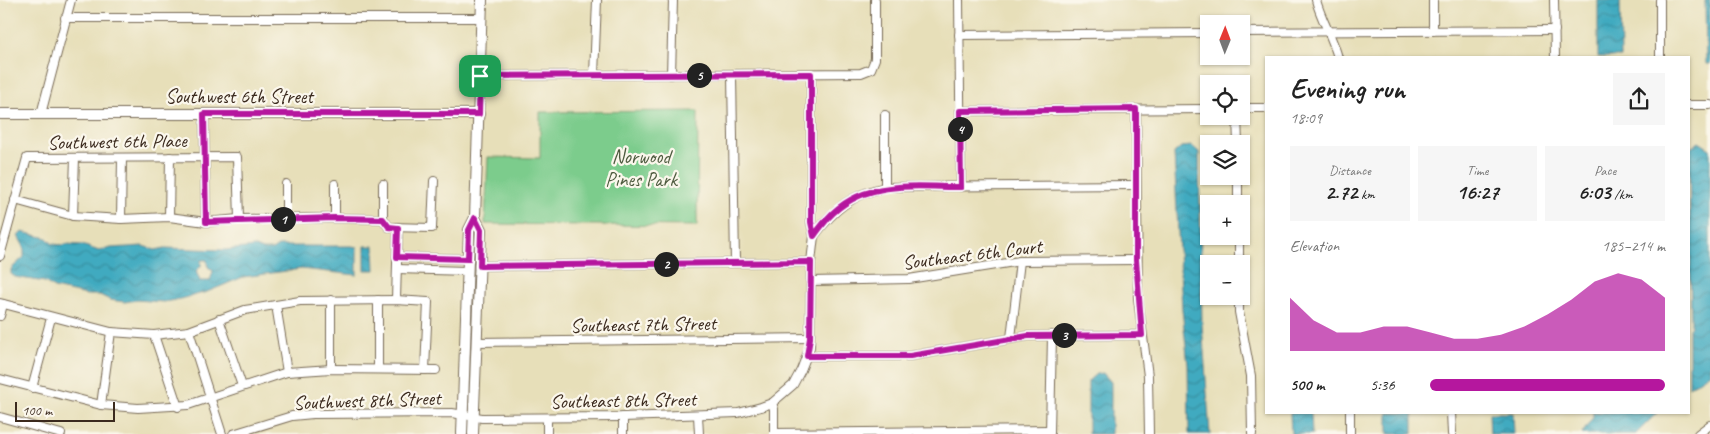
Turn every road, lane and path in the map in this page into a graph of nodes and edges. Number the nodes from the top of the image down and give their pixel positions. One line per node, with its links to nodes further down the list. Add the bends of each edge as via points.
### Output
1 (71, 0): 11 (street)
2 (482, 0): 12 (street)
3 (597, 0): 23 (street)
4 (673, 0): 24 (street)
5 (875, 0): 22 (street, via 875,59 871,69 861,73)
6 (959, 0): 18 (street)
7 (1316, 0): 16 (street)
8 (1433, 0): 14 (street)
9 (1554, 0): 13 (street)
10 (1660, 0): 21 (street)
11 (65, 18): 12 (street); 35 (street)
12 (482, 18): 26 (street)
13 (1555, 30): 14 (street); 20 (street)
14 (1433, 31): 16 (street)
15 (1250, 32): 16 (street)
16 (1328, 32): 19 (street)
17 (1200, 33): 18 (street)
18 (959, 35): 33 (street)
19 (1338, 56)
20 (1555, 56)
21 (1660, 56)
22 (811, 74): 25 (street); 61 (street, Southeast 8th Street, via 811,222)
23 (594, 75): 24 (street); 26 (street)
24 (671, 75): 25 (street)
25 (732, 75): 68 (street)
26 (480, 76): 37 (street)
27 (1690, 105): 28 (street)
28 (1710, 105)
29 (1250, 108): 30 (street)
30 (1265, 108)
31 (1136, 109): 32 (street); 33 (street); 47 (street)
32 (1200, 109)
33 (960, 111): 48 (street)
34 (0, 114): 35 (street, Southwest 6th Street)
35 (41, 114): 36 (street, Southwest 6th Street)
36 (204, 114): 37 (street, Southwest 6th Street); 40 (street)
37 (479, 114): 55 (street)
38 (885, 115): 49 (street)
39 (170, 157): 40 (street, Southwest 6th Place); 42 (street, Southwest 6th Place); 52 (street)
40 (205, 157): 57 (street, Southwest 6th Place, via 237,157); 59 (street)
41 (74, 158): 42 (street, Southwest 6th Place); 50 (street, Southwest 6th Place, via 27,158); 51 (street)
42 (122, 158): 56 (street)
43 (434, 182): 60 (street, via 432,228)
44 (286, 184): 53 (street)
45 (335, 184): 54 (street)
46 (383, 184): 58 (street)
47 (1136, 185): 48 (street); 65 (street)
48 (961, 187): 49 (street)
49 (885, 188): 61 (street, via 851,199 828,217)
50 (15, 200): 51 (street); 62 (street)
51 (73, 216): 56 (street)
52 (169, 217): 56 (street); 59 (street)
53 (286, 218): 54 (street); 57 (street)
54 (335, 218): 58 (street)
55 (475, 218): 64 (street, via 469,230); 69 (street, via 481,230)
56 (121, 219)
57 (238, 219): 59 (street)
58 (383, 219): 60 (street, via 389,227)
59 (206, 222)
60 (398, 228): 63 (street)
61 (814, 236): 67 (street, Southeast 8th Street)
62 (0, 256)
63 (397, 257): 64 (street); 70 (street)
64 (468, 259): 71 (street)
65 (1136, 260): 66 (street, Southeast 6th Court); 85 (street)
66 (1020, 261): 72 (street, Southeast 6th Court, via 909,279); 88 (street)
67 (811, 262): 68 (street); 72 (street, Southeast 8th Street)
68 (735, 264): 69 (street)
69 (480, 266): 89 (street)
70 (397, 269): 71 (street); 75 (street)
71 (467, 271): 105 (street)
72 (811, 281): 87 (street, Southeast 8th Street)
73 (331, 300): 74 (street); 77 (street); 91 (street)
74 (378, 300): 75 (street); 92 (street)
75 (396, 300): 93 (street, via 428,302)
76 (2, 304): 79 (street); 80 (street)
77 (276, 305): 81 (street, via 245,310); 95 (street)
78 (1239, 305): 123 (street, via 1251,376)
79 (0, 316)
80 (51, 318): 83 (street); 98 (street)
81 (219, 319): 82 (street); 97 (street)
82 (189, 331): 84 (street); 99 (street)
83 (111, 332): 84 (street); 101 (street)
84 (154, 335): 102 (street)
85 (1142, 335): 86 (street); 122 (street, via 1148,376)
86 (1052, 336): 88 (street); 112 (street)
87 (810, 338): 89 (street, Southeast 7th Street); 90 (street, Southeast 8th Street)
88 (1011, 338): 90 (street, via 910,356)
89 (477, 342): 107 (street)
90 (807, 356): 100 (street, Southeast 8th Street, via 793,385)
91 (331, 369): 92 (street); 95 (street)
92 (378, 369): 93 (street)
93 (425, 370): 94 (street)
94 (436, 370)
95 (286, 372): 97 (street)
96 (0, 379): 98 (street)
97 (242, 386): 99 (street)
98 (32, 388): 101 (street)
99 (211, 398): 102 (street); 114 (street)
100 (772, 402): 106 (street, Southeast 8th Street, via 738,413); 121 (street)
101 (101, 405): 102 (street, via 138,408)
102 (178, 406)
103 (1350, 414): 124 (street)
104 (1451, 414): 125 (street)
105 (462, 415): 107 (street, Southwest 8th Street); 115 (street, Southwest 8th Street, via 313,414 292,416); 116 (street)
106 (698, 415): 109 (street, Southeast 8th Street); 120 (street)
107 (474, 416): 110 (street, Southeast 8th Street); 117 (street)
108 (0, 417): 113 (street)
109 (623, 417): 110 (street, Southeast 8th Street); 119 (street)
110 (547, 418): 118 (street)
111 (1710, 425): 126 (street)
112 (1050, 432): 121 (street)
113 (61, 434)
114 (222, 434)
115 (233, 434)
116 (462, 434)
117 (473, 434)
118 (547, 434)
119 (623, 434)
120 (698, 434)
121 (774, 434)
122 (1149, 434)
123 (1252, 434)
124 (1350, 434)
125 (1452, 434)
126 (1698, 434)

